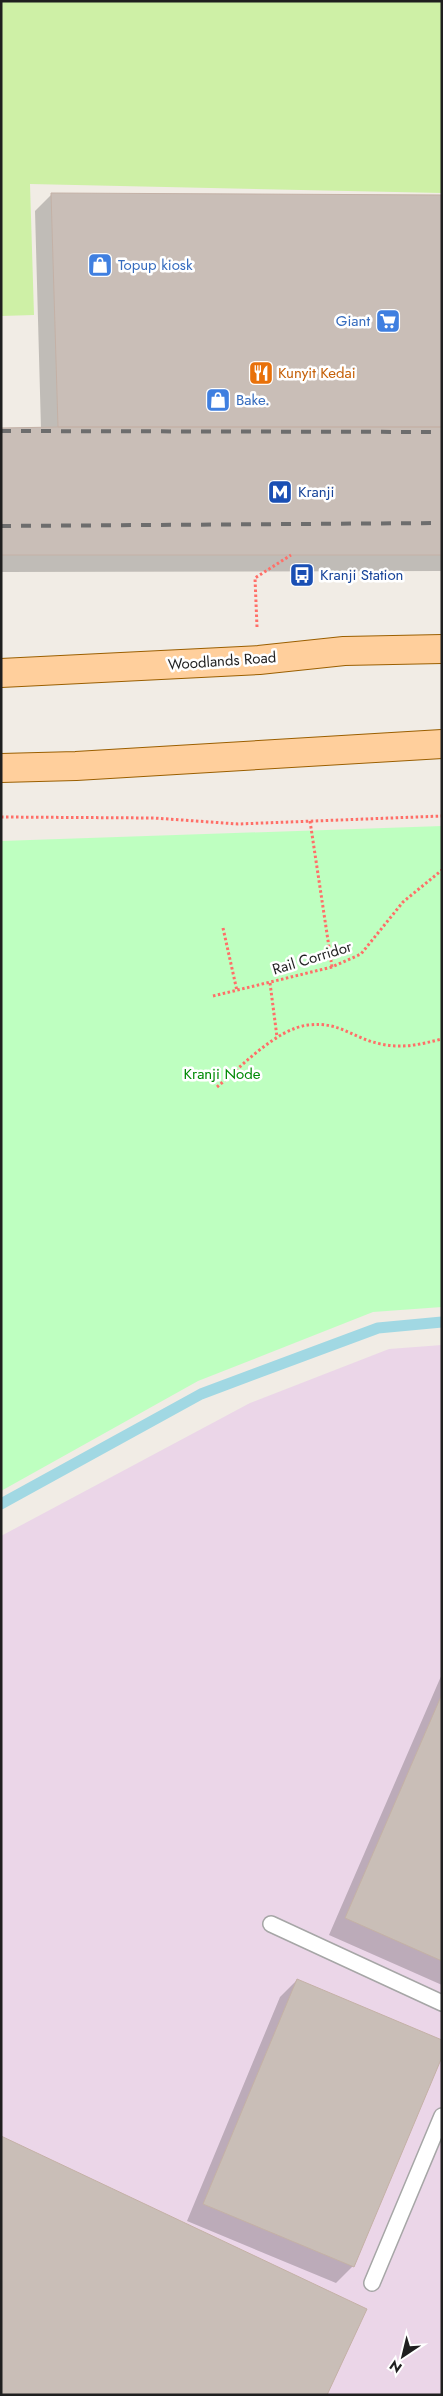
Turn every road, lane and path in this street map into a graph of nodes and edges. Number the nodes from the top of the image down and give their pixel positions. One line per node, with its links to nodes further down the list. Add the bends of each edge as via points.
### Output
1 (291, 555): 3 (path, via 255,578)
2 (442, 649): 3 (main road, Woodlands Road, via 344,651)
3 (259, 660): 4 (main road, Woodlands Road)
4 (1, 673)
5 (442, 744): 6 (main road)
6 (1, 768)
7 (442, 816): 9 (path)
8 (1, 817): 9 (path, via 154,818 238,824)
9 (310, 821): 12 (path)
10 (442, 870): 12 (path, Rail Corridor, via 402,902 361,954)
11 (223, 928): 14 (path)
12 (332, 967): 13 (path, Rail Corridor)
13 (270, 983): 14 (path, Rail Corridor); 16 (path)
14 (237, 990): 15 (path, Rail Corridor)
15 (213, 996)
16 (278, 1037): 17 (path, via 307,1025 335,1026 380,1044 412,1047); 18 (path)
17 (442, 1039)
18 (217, 1087)
19 (271, 1924): 20 (lane)
20 (442, 2003)
21 (442, 2116): 22 (lane)
22 (372, 2283)

